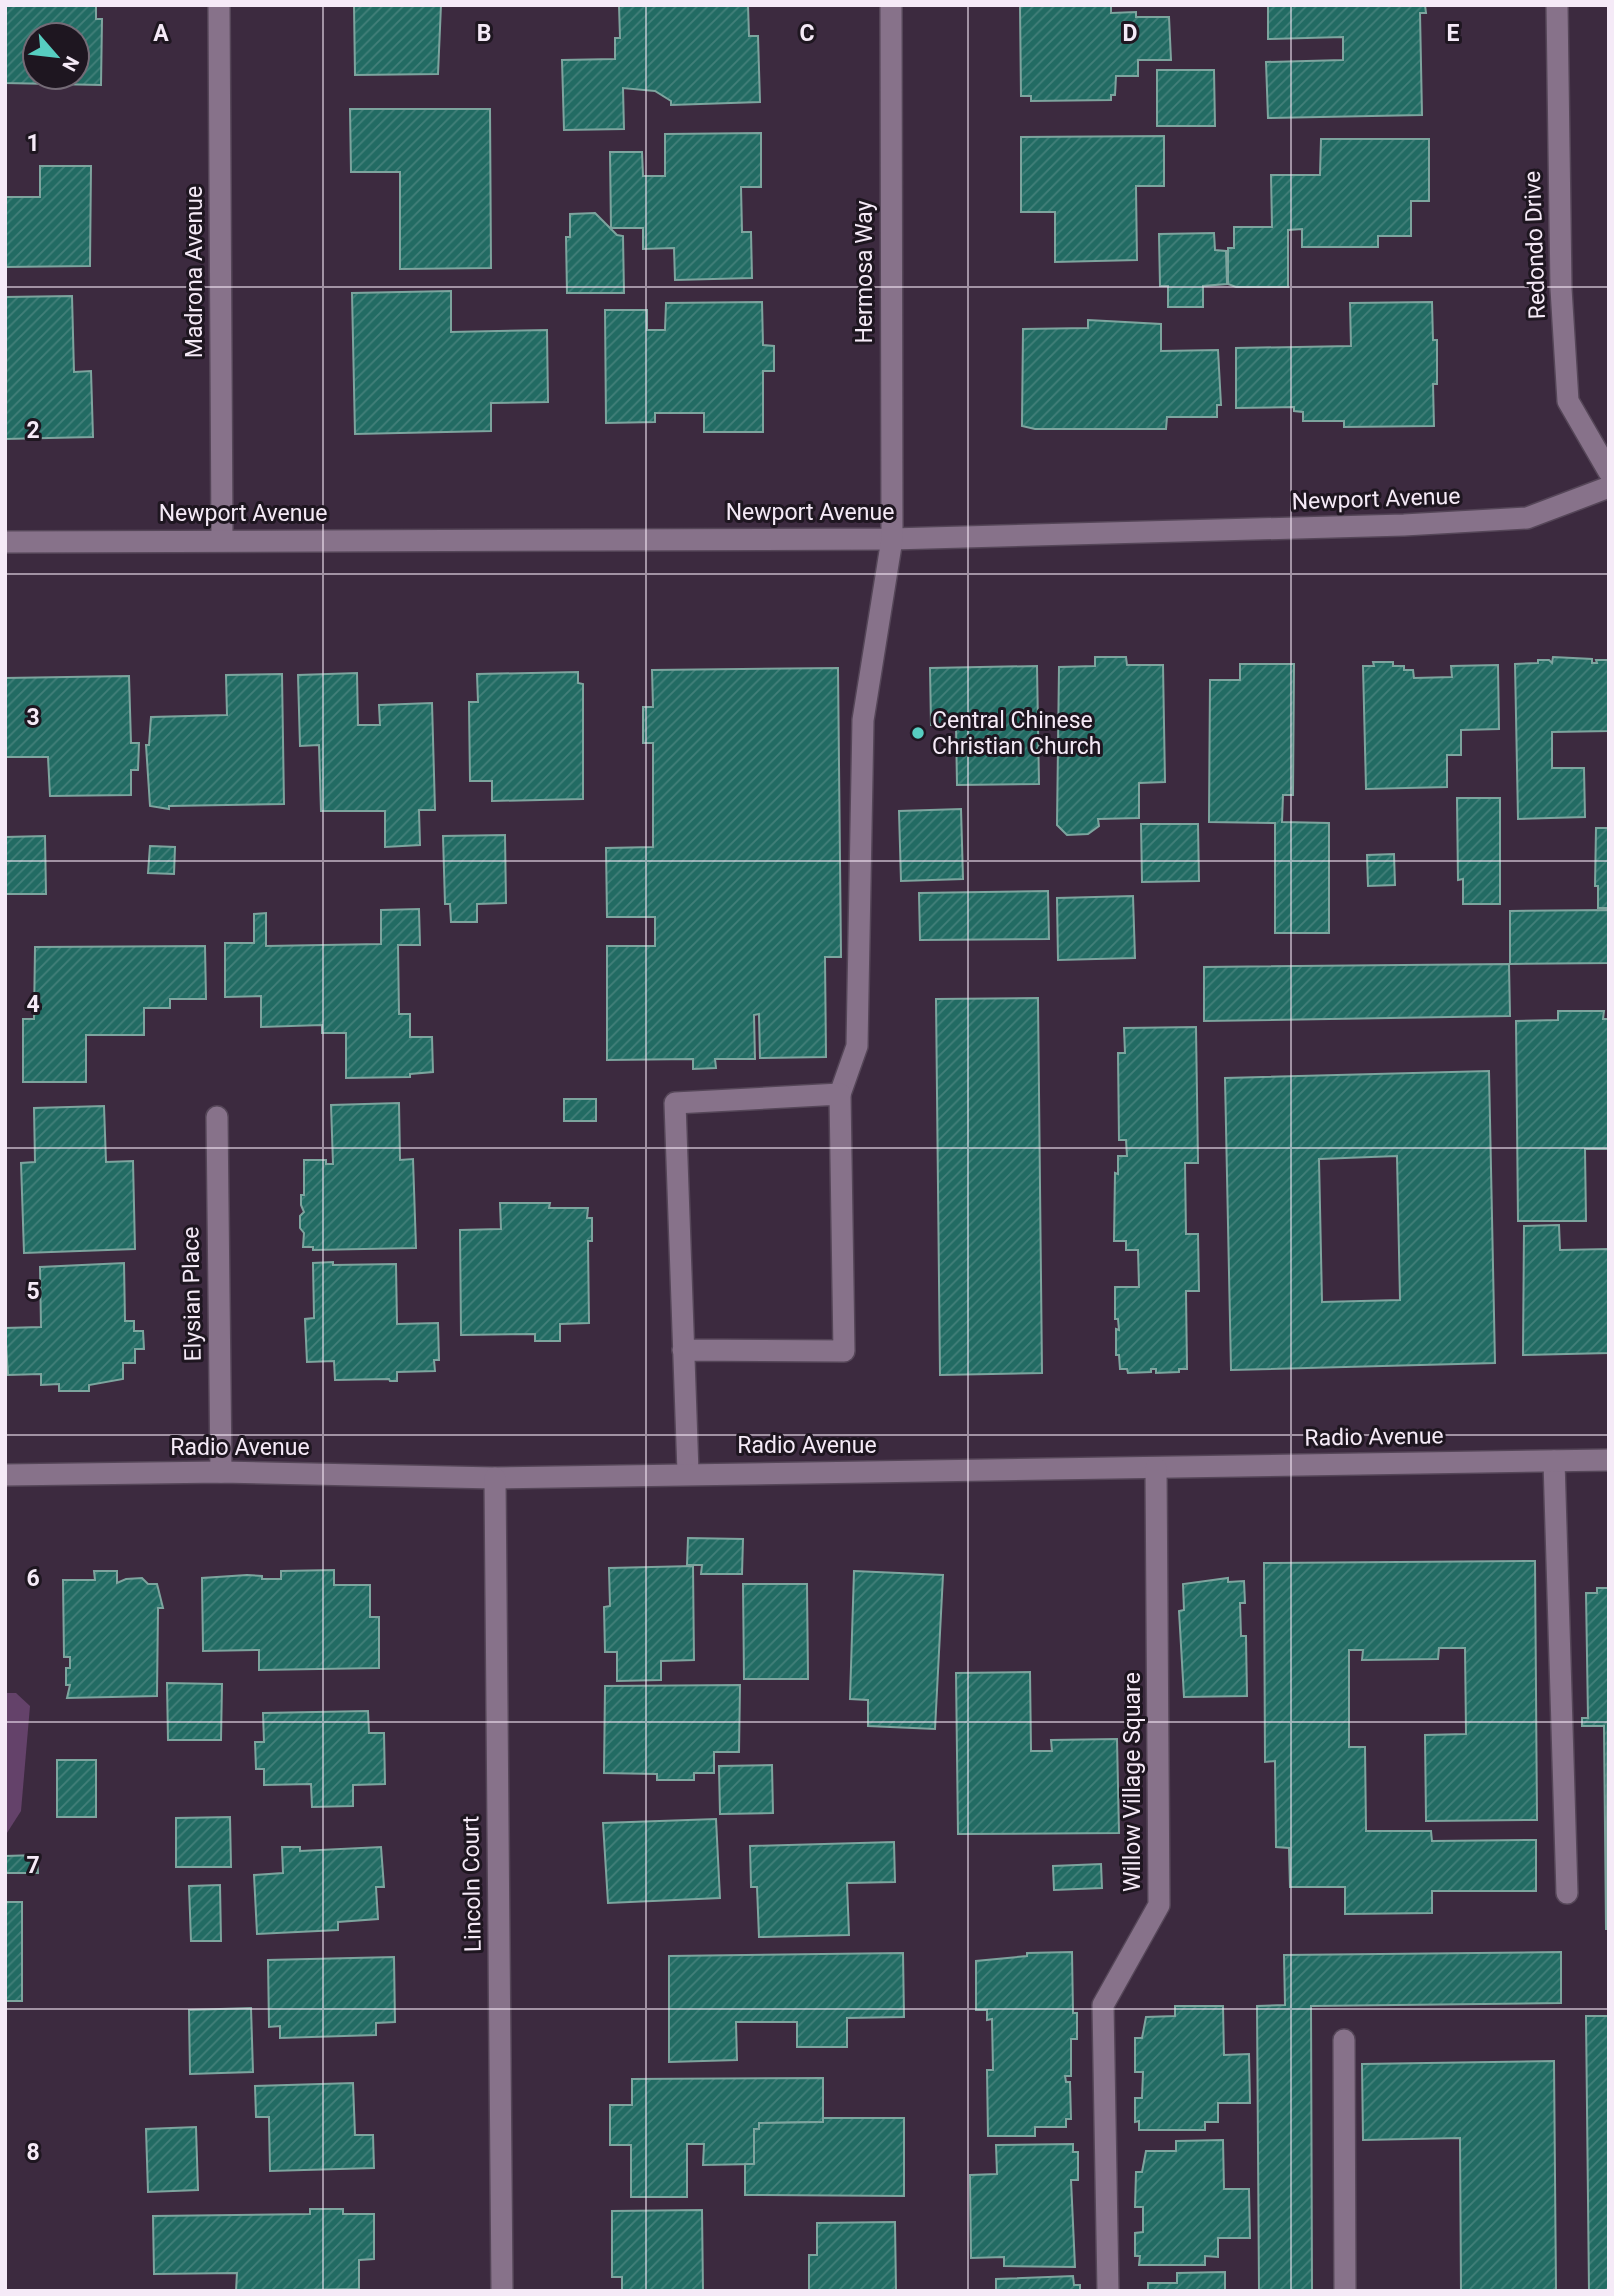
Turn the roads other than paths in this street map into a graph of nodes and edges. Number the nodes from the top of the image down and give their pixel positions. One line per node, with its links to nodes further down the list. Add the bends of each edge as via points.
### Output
1 (219, 5): 6 (street, Madrona Avenue)
2 (891, 5): 7 (street, Hermosa Way)
3 (1556, 5): 4 (street, Redondo Drive, via 1561,289 1568,401)
4 (1609, 471)
5 (1609, 487): 7 (street, Newport Avenue, via 1527,518 1404,526)
6 (222, 539): 7 (street, Newport Avenue); 8 (street, Newport Avenue)
7 (892, 539): 9 (street, Hermosa Way, via 863,720 857,1046)
8 (5, 542)
9 (840, 1094): 11 (street, via 675,1103); 11 (street, via 844,1351)
10 (217, 1116): 15 (street, Elysian Place)
11 (683, 1349): 16 (street)
12 (1609, 1460): 13 (street, Radio Avenue)
13 (1554, 1461): 14 (street, Radio Avenue); 19 (street)
14 (1156, 1468): 16 (street, Radio Avenue); 22 (street, Willow Village Square, via 1159,1905 1103,2005)
15 (221, 1472): 17 (street, Radio Avenue); 18 (street, Radio Avenue)
16 (688, 1472): 18 (street, Radio Avenue)
17 (5, 1475)
18 (495, 1478): 21 (street, Lincoln Court)
19 (1567, 1893)
20 (1344, 2040): 23 (street)
21 (502, 2291)
22 (1108, 2291)
23 (1345, 2291)

